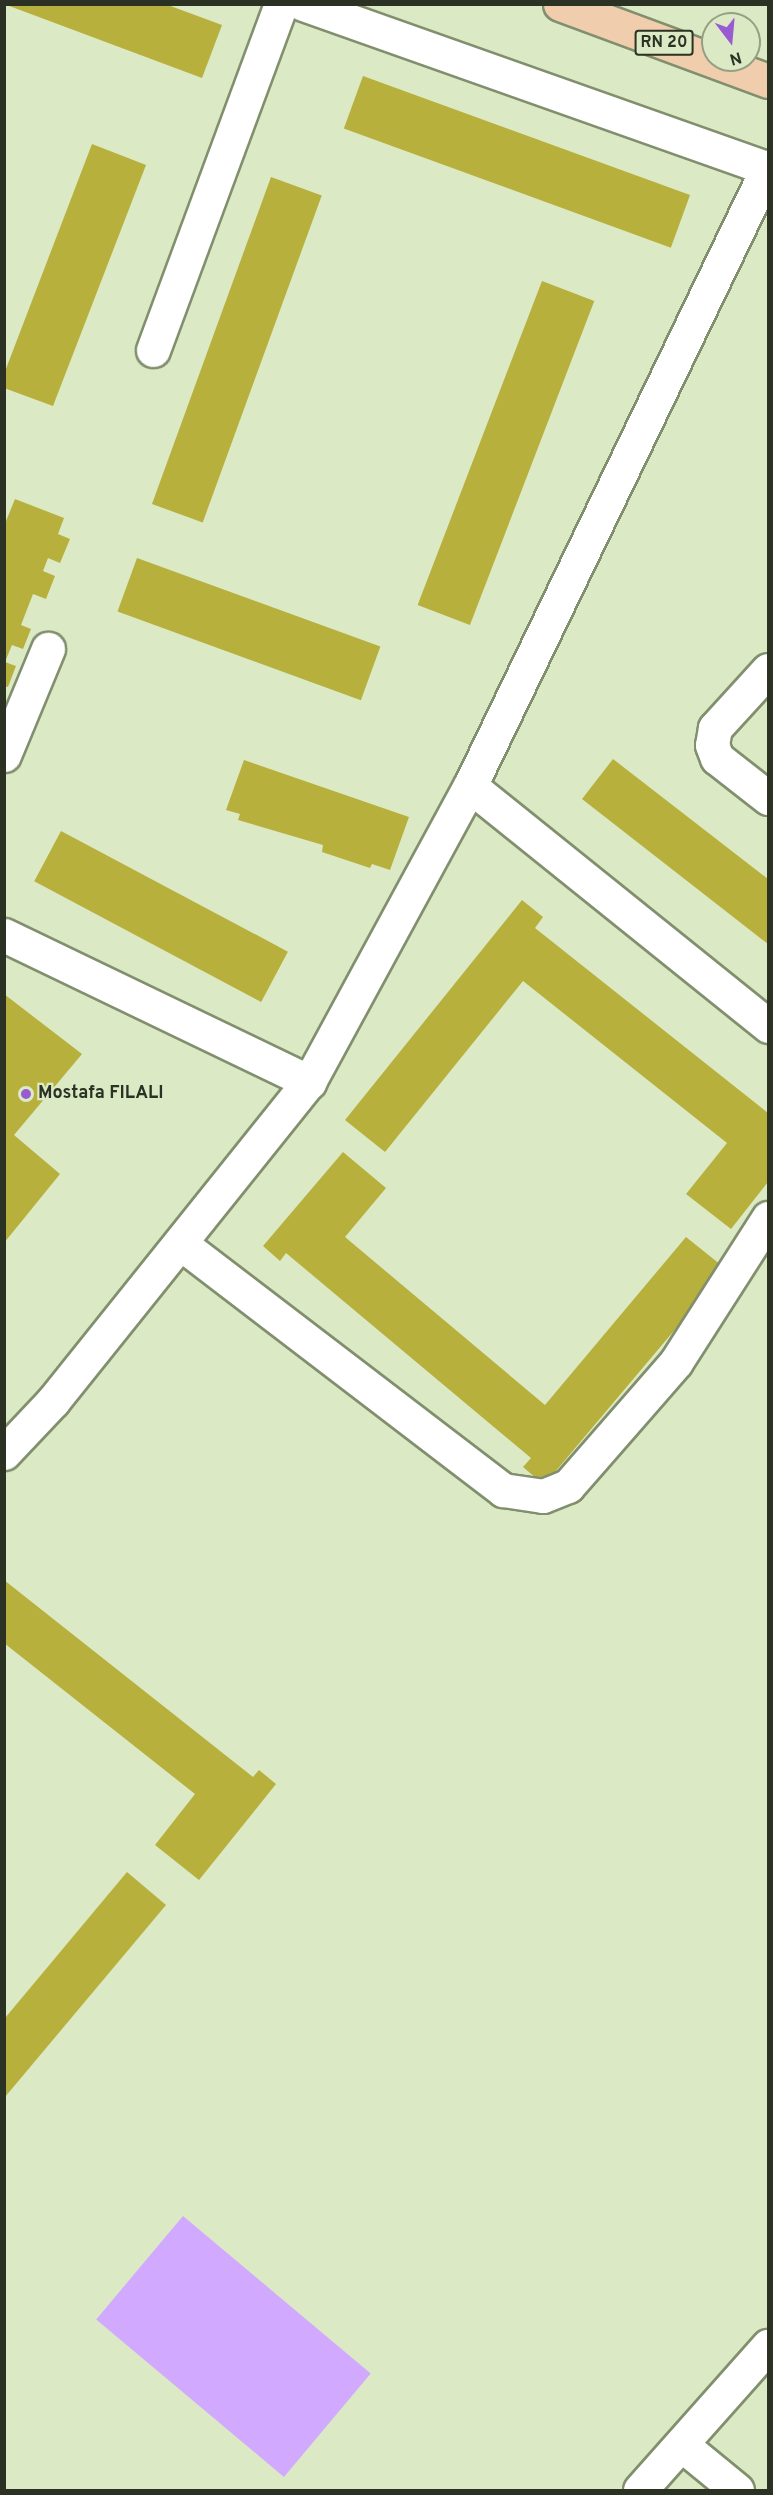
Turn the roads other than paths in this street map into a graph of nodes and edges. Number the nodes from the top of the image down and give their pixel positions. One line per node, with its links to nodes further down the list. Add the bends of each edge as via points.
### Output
1 (281, 4): 6 (street)
2 (303, 4): 5 (street)
3 (560, 4): 4 (main road, RN 20)
4 (768, 81)
5 (768, 168): 10 (street)
6 (153, 350)
7 (48, 649): 9 (street)
8 (768, 670): 11 (street, via 715,728 712,745 717,758)
9 (4, 756)
10 (470, 786): 13 (street); 14 (street)
11 (768, 798)
12 (4, 935): 14 (street)
13 (768, 1026)
14 (309, 1082): 16 (street)
15 (768, 1220): 16 (street, via 676,1362 568,1486 543,1496 503,1490)
16 (180, 1243): 17 (street)
17 (4, 1453)
18 (768, 2346): 19 (street)
19 (682, 2445): 20 (street); 21 (street)
20 (640, 2490)
21 (737, 2490)

